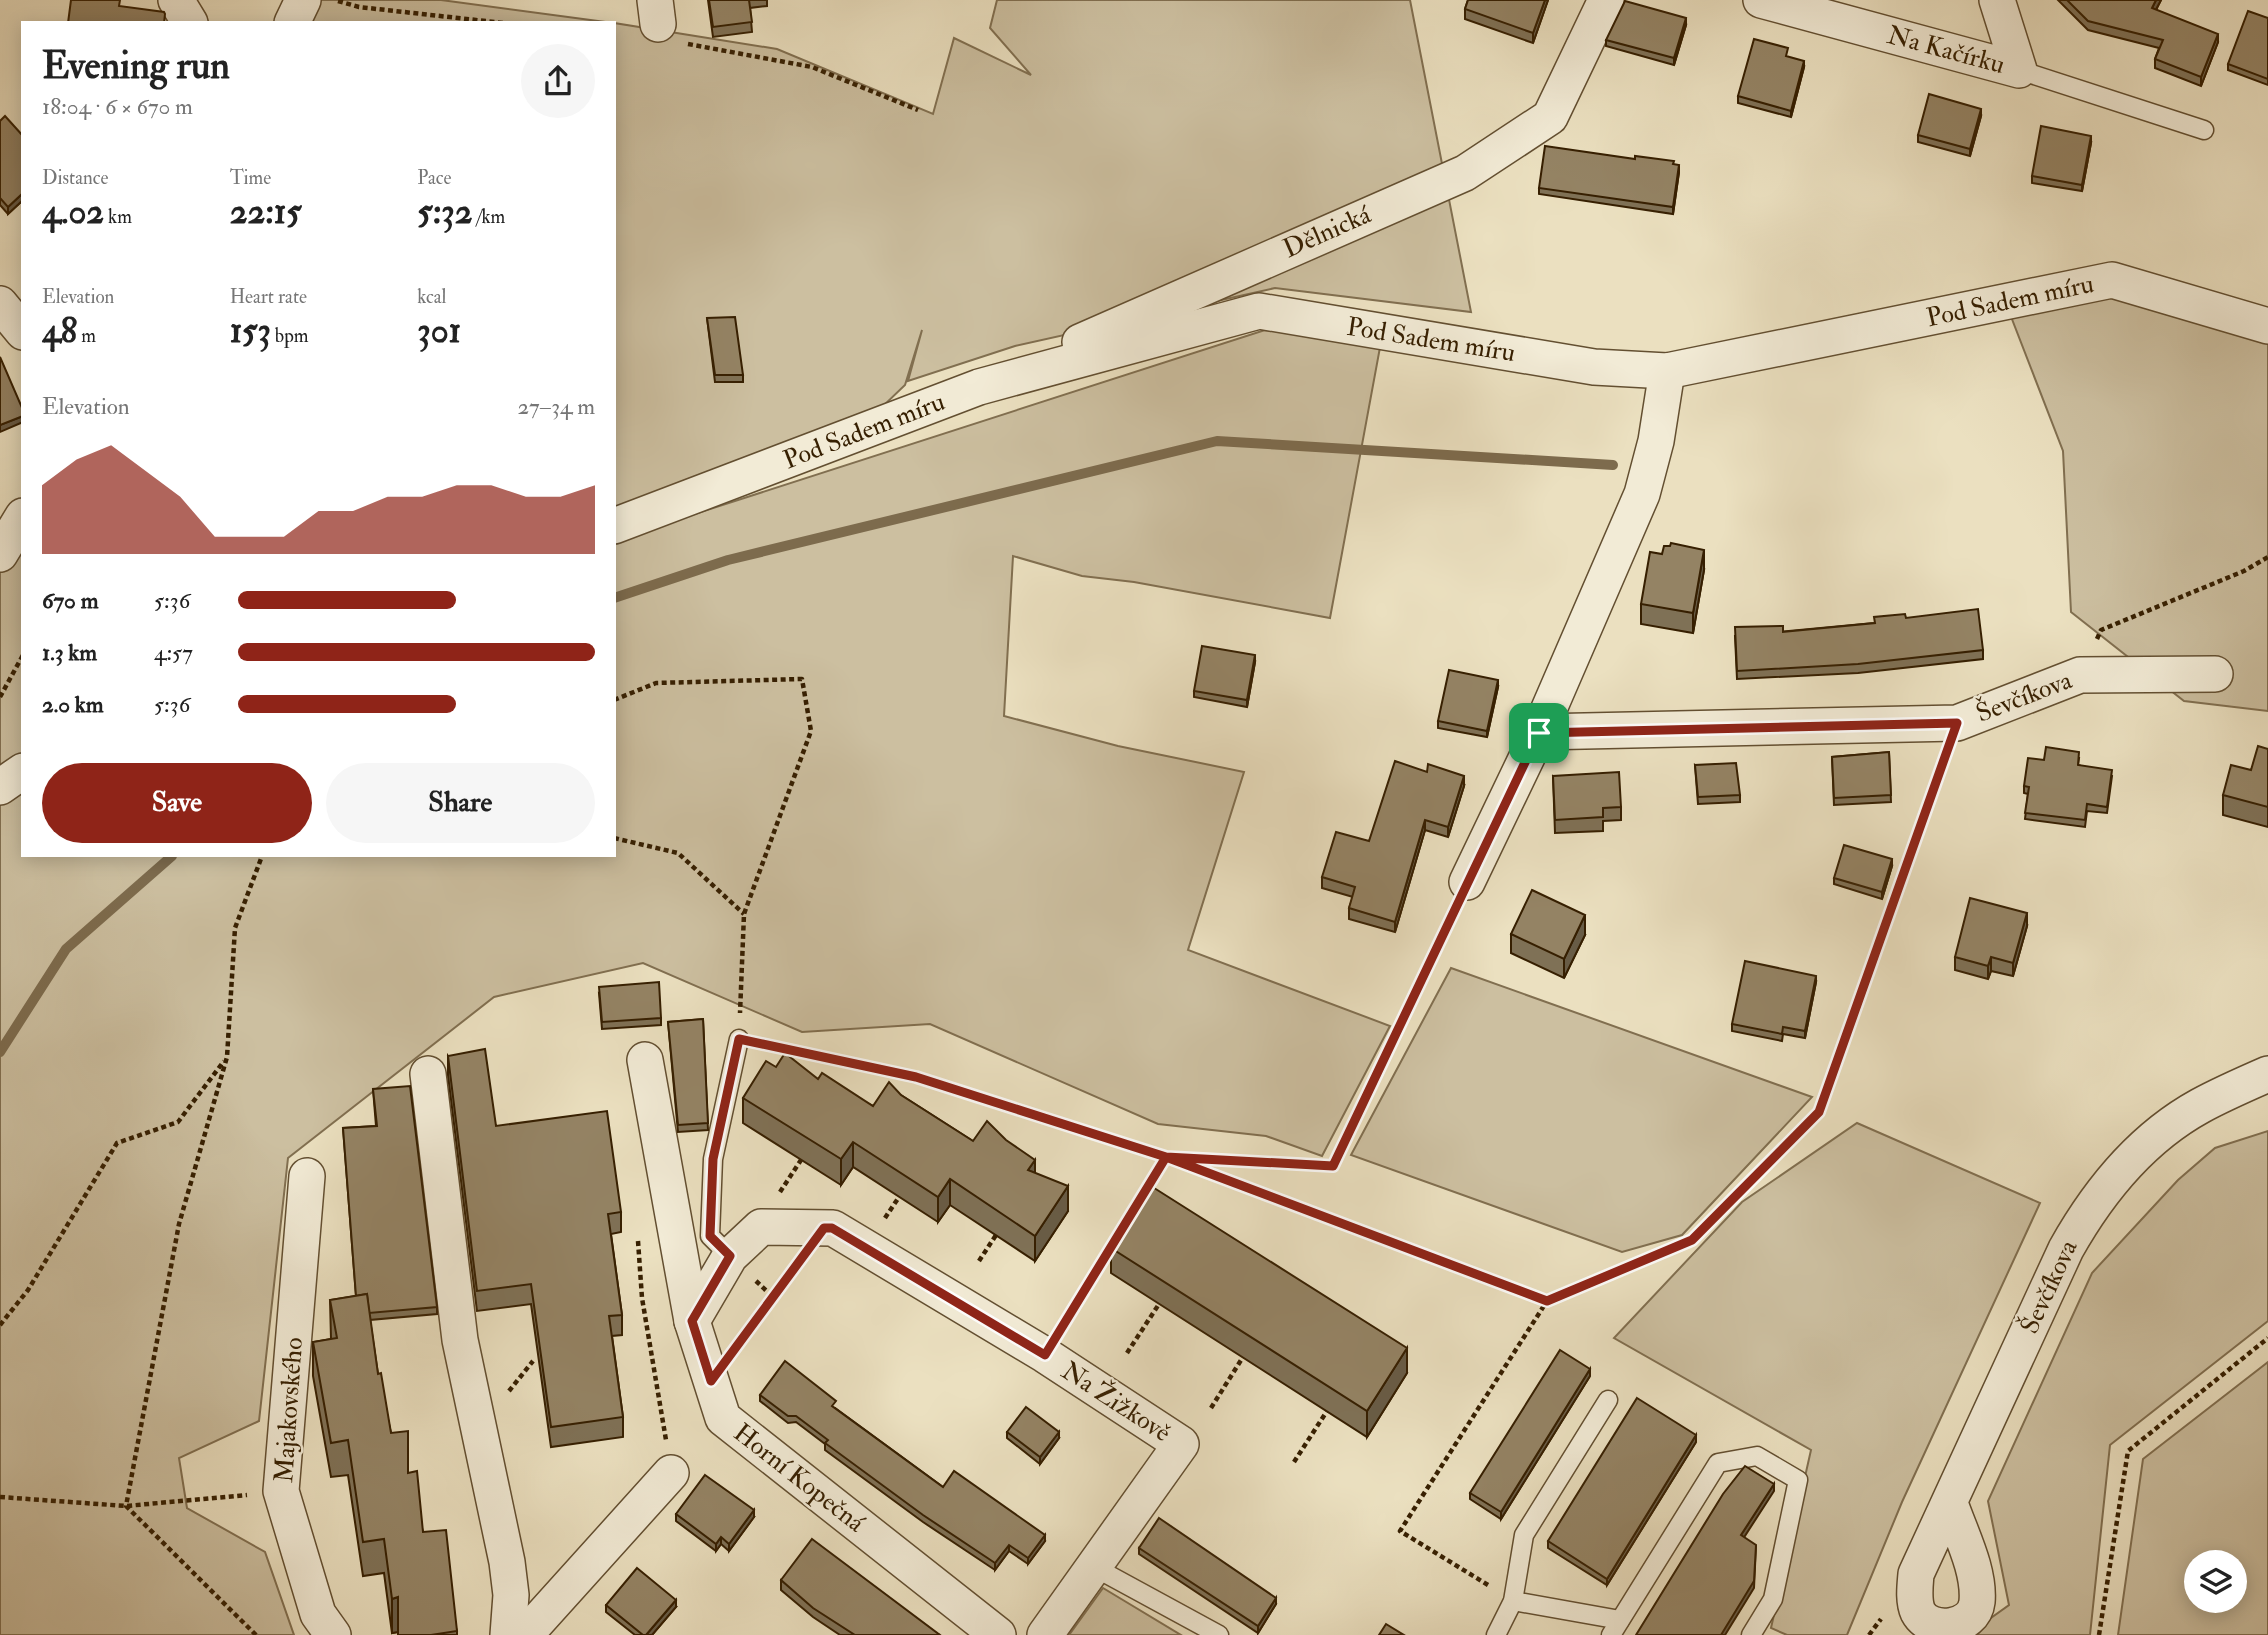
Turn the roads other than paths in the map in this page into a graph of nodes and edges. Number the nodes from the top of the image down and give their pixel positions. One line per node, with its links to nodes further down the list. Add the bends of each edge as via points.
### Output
1 (176, 0): 6 (street)
2 (303, 0): 7 (street)
3 (1606, 0): 14 (street, Dělnická, via 1550,117 1465,173)
4 (1762, 0): 8 (street, Na Kačírku)
5 (1997, 0): 8 (street, Na Kačírku)
6 (189, 21)
7 (293, 21)
8 (2019, 70): 9 (lane)
9 (2204, 130)
10 (0, 304): 12 (street)
11 (2268, 326): 13 (street, Pod Sadem míru, via 2112,279)
12 (21, 330)
13 (1667, 372): 14 (street, Pod Sadem míru, via 1594,367 1259,311); 19 (street, via 1657,441 1642,494)
14 (979, 387): 16 (street, Pod Sadem míru)
15 (21, 519): 17 (street)
16 (616, 525)
17 (0, 554)
18 (2215, 674): 19 (street, Ševčíkova, via 2080,675 1957,723)
19 (1539, 733): 22 (street)
20 (21, 772): 21 (street)
21 (0, 787)
22 (1467, 882)
23 (739, 1039): 28 (lane, via 713,1159 710,1236)
24 (645, 1059): 29 (street, Horní Kopečná)
25 (428, 1074): 37 (street, via 460,1340 508,1573)
26 (2268, 1074): 32 (street, Ševčíkova, via 2198,1107 2136,1153 2088,1209)
27 (307, 1175): 36 (street, Majakovského, via 281,1492 318,1614)
28 (730, 1256): 29 (street, Na Žižkově); 33 (street, Na Žižkově, via 761,1227 832,1228 1045,1355 1181,1444)
29 (692, 1321): 39 (street, Horní Kopečná, via 723,1418)
30 (1608, 1399): 34 (lane, via 1524,1535)
31 (671, 1473): 38 (street)
32 (1950, 1503): 32 (street, Ševčíkova, via 1916,1574 1917,1611 1925,1622 1947,1627 1970,1618 1977,1606 1978,1587)
33 (1094, 1567): 40 (street, Na Žižkově); 41 (lane)
34 (1513, 1601): 35 (lane); 42 (lane)
35 (1615, 1627): 43 (lane, via 1718,1463 1758,1456 1798,1480 1773,1600)
36 (333, 1635)
37 (508, 1635)
38 (525, 1635)
39 (998, 1635)
40 (1045, 1635)
41 (1219, 1635)
42 (1496, 1635)
43 (1751, 1635)

